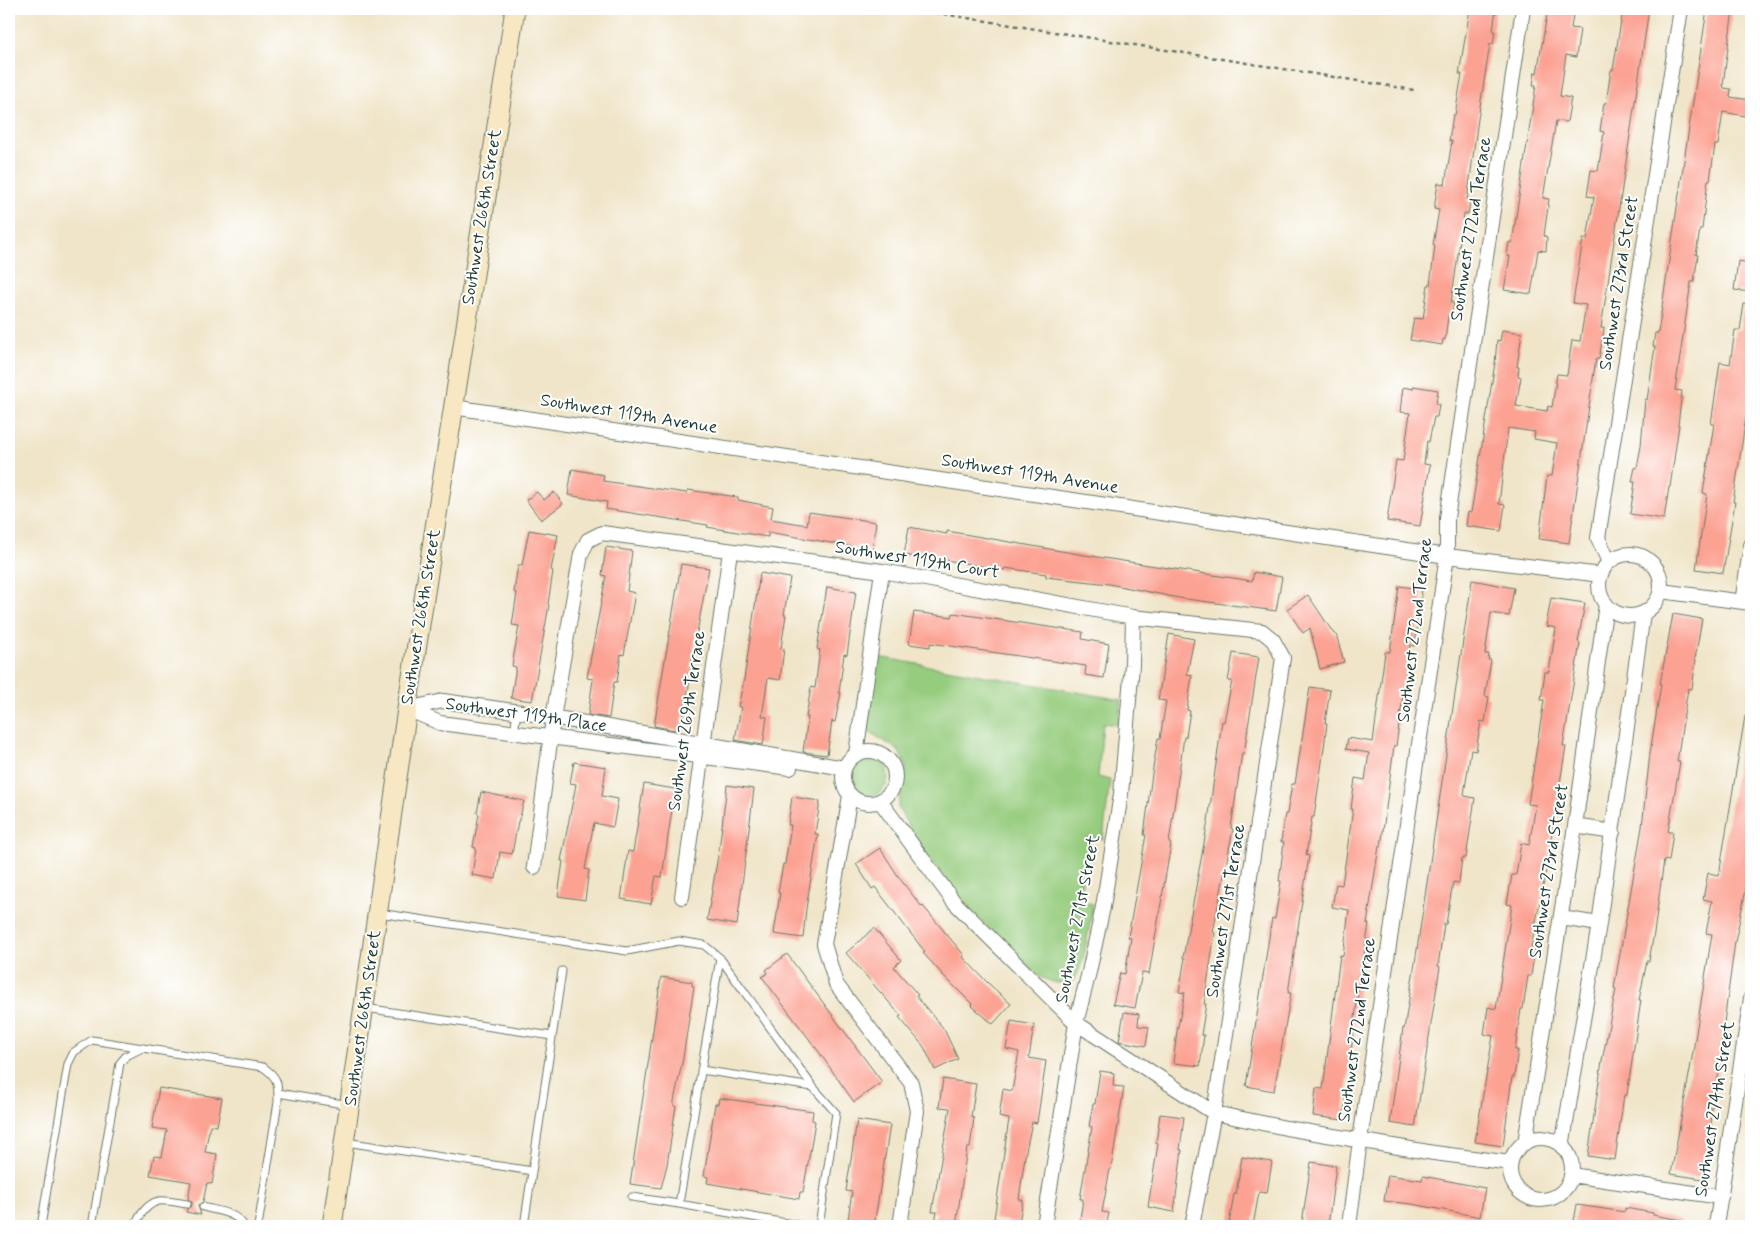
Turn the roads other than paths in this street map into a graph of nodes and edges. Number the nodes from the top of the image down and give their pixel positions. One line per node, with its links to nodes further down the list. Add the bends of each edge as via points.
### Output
1 (515, 9): 4 (main road, Southwest 268th Street)
2 (1523, 9): 7 (street, Southwest 272nd Terrace, via 1447,518)
3 (1681, 9): 8 (street, Southwest 273rd Street, via 1598,538)
4 (453, 406): 7 (street, Southwest 119th Avenue); 17 (main road, Southwest 268th Street)
5 (1751, 545): 12 (street)
6 (730, 551): 9 (street, Southwest 119th Court); 19 (street, Southwest 119th Court, via 602,533 588,540 581,554); 22 (street, Southwest 269th Terrace)
7 (1447, 556): 10 (street, Southwest 119th Avenue); 46 (street, Southwest 272nd Terrace)
8 (1609, 562): 10 (street); 11 (street, via 1628,554 1648,558 1660,575)
9 (882, 571): 15 (street, Southwest 119th Court); 23 (street)
10 (1601, 575): 13 (street, via 1599,591)
11 (1661, 592): 12 (street); 14 (street, via 1656,604)
12 (1747, 603)
13 (1606, 604): 14 (street, via 1618,615); 27 (street, Southwest 273rd Street)
14 (1643, 614): 28 (street)
15 (1133, 617): 16 (street, Southwest 119th Court); 38 (street, Southwest 271st Street, via 1121,794 1090,972)
16 (1240, 628): 45 (street, Southwest 271st Terrace, via 1262,631 1273,640 1283,658)
17 (407, 709): 18 (street, Southwest 119th Place, via 443,701); 20 (street, Southwest 119th Place, via 440,723); 31 (main road, Southwest 268th Street)
18 (517, 711): 19 (street, Southwest 119th Place); 20 (lane)
19 (553, 718): 21 (street); 22 (street, Southwest 119th Place)
20 (514, 734): 21 (street, Southwest 119th Place)
21 (550, 738): 22 (street, Southwest 119th Place); 29 (street)
22 (702, 751): 24 (street, Southwest 119th Place); 30 (street, Southwest 269th Terrace)
23 (856, 754): 24 (street, via 850,758); 26 (street, via 863,751 880,753 892,764 895,772 892,789)
24 (843, 772): 25 (street, via 843,783)
25 (850, 796): 26 (street, via 864,803); 67 (street, via 824,944 836,984 911,1083 917,1111)
26 (880, 801): 38 (street, via 954,902)
27 (1575, 826): 28 (street); 32 (street, Southwest 273rd Street)
28 (1613, 832): 33 (street)
29 (534, 867)
30 (682, 897)
31 (378, 913): 34 (lane, via 627,951 679,941 704,945); 37 (main road, Southwest 268th Street)
32 (1561, 918): 33 (street); 48 (street, Southwest 273rd Street)
33 (1599, 924): 49 (street)
34 (720, 958): 41 (lane); 42 (lane)
35 (562, 971): 39 (lane)
36 (1751, 998): 54 (street, Southwest 274th Street)
37 (365, 1008): 39 (lane); 44 (main road, Southwest 268th Street)
38 (1076, 1023): 45 (street); 68 (street, Southwest 271st Street)
39 (552, 1036): 51 (lane)
40 (142, 1048): 43 (lane, via 263,1067 278,1082); 58 (lane, via 92,1040 74,1052 68,1064); 59 (lane, via 120,1063)
41 (701, 1070): 42 (lane); 56 (lane)
42 (813, 1087): 66 (lane, via 836,1113)
43 (278, 1094): 44 (lane); 62 (lane)
44 (351, 1106): 47 (main road, Southwest 268th Street)
45 (1214, 1113): 46 (street); 69 (street, Southwest 271st Terrace)
46 (1360, 1140): 50 (street); 70 (street, Southwest 272nd Terrace)
47 (345, 1142): 51 (lane); 63 (main road, Southwest 268th Street)
48 (1525, 1143): 49 (street, via 1542,1138); 50 (street, via 1516,1151)
49 (1562, 1147): 52 (street, via 1571,1162)
50 (1511, 1163): 52 (street, via 1512,1181 1525,1196 1535,1200 1555,1197 1563,1191)
51 (532, 1171): 64 (lane)
52 (1571, 1176): 54 (street)
53 (632, 1197): 56 (lane)
54 (1721, 1197): 71 (street, Southwest 274th Street)
55 (187, 1204): 60 (lane, via 159,1201 147,1207)
56 (679, 1204): 65 (lane)
57 (202, 1207): 61 (lane, via 227,1213)
58 (41, 1226)
59 (92, 1226)
60 (136, 1226)
61 (244, 1226)
62 (258, 1226)
63 (332, 1226)
64 (524, 1226)
65 (803, 1226)
66 (818, 1226)
67 (900, 1226)
68 (1044, 1226)
69 (1192, 1226)
70 (1349, 1226)
71 (1716, 1226)

